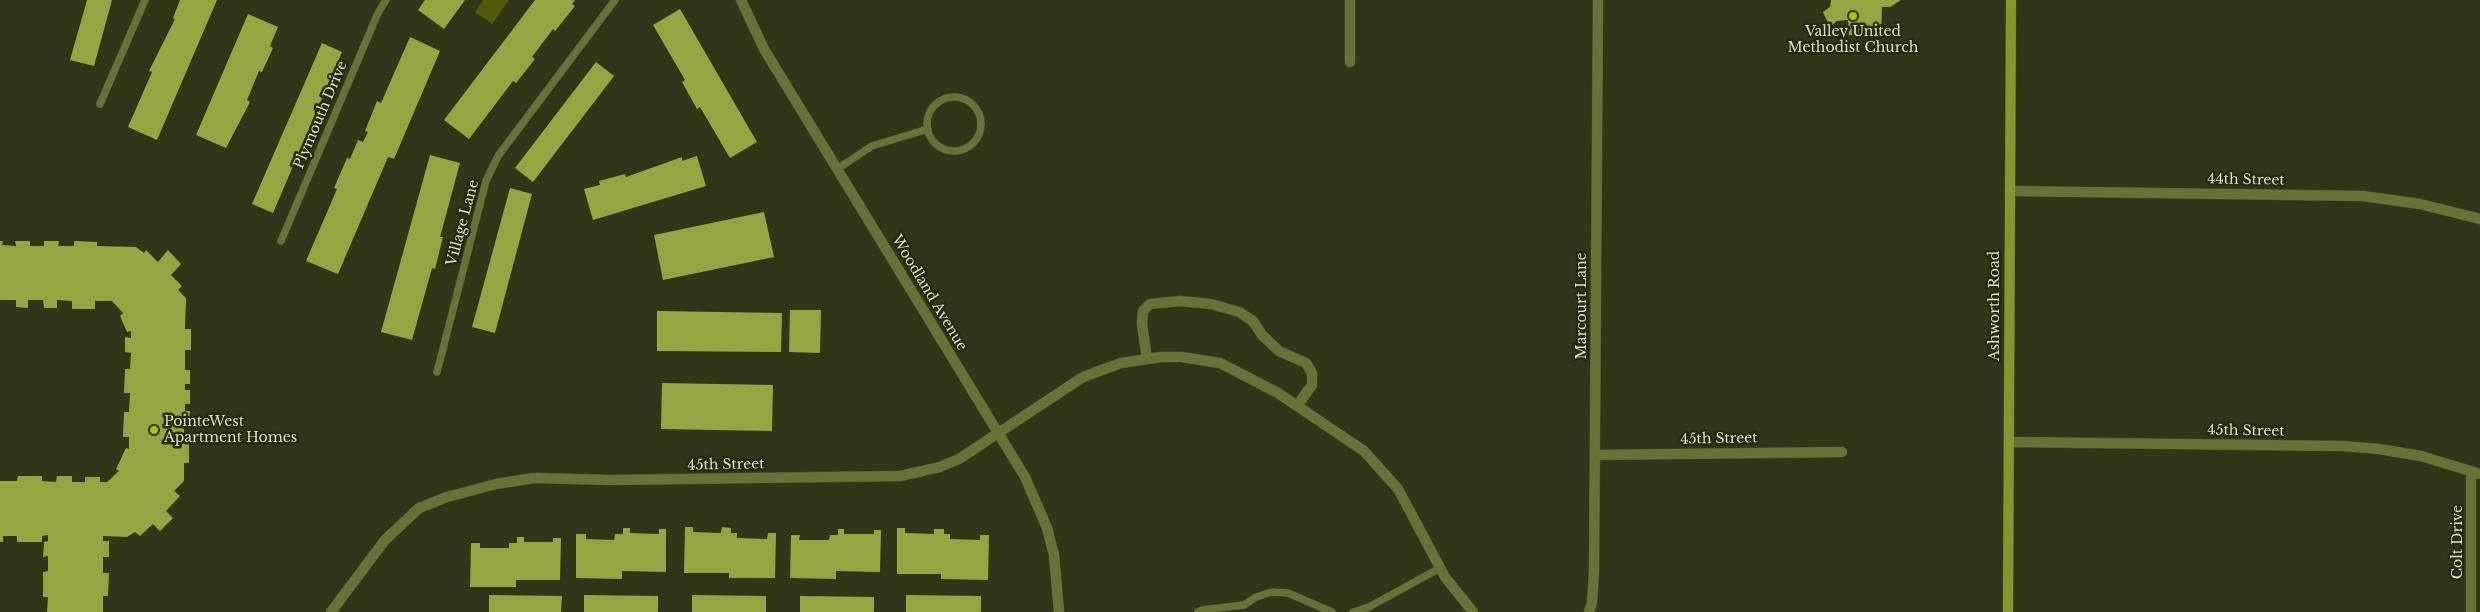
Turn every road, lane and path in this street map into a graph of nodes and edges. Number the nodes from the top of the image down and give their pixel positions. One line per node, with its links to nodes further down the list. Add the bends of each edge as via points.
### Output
1 (145, 0): 9 (lane)
2 (386, 0): 14 (lane, Plymouth Drive)
3 (615, 0): 16 (lane, Village Lane, via 498,156 486,181)
4 (741, 0): 11 (street, Woodland Avenue, via 764,49)
5 (1350, 0): 8 (street)
6 (1598, 0): 21 (street, Marcourt Lane)
7 (2011, 0): 12 (main road, Ashworth Road)
8 (1350, 62)
9 (100, 104)
10 (928, 129): 10 (lane, via 940,147 962,150 975,142 981,118 963,98 945,99 931,111); 11 (lane, via 872,146)
11 (837, 169): 18 (street, Woodland Avenue)
12 (2010, 191): 13 (street, 44th Street, via 2363,196 2420,204); 19 (main road, Ashworth Road)
13 (2480, 219)
14 (281, 241)
15 (1147, 359): 17 (street, 45th Street, via 1181,357 1220,363); 17 (street, via 1142,324 1143,311 1150,304 1180,301 1211,304 1238,312 1253,321 1262,336 1279,351 1306,363 1312,373 1312,385); 18 (street, 45th Street, via 1121,363 1084,377)
16 (437, 372)
17 (1297, 406): 23 (street, 45th Street, via 1364,451 1387,474)
18 (998, 433): 25 (street, 45th Street, via 959,459 900,476 534,478 447,497 419,508 385,540); 26 (street, Woodland Avenue, via 1025,476 1047,528 1054,555)
19 (2008, 442): 22 (street, 45th Street, via 2343,446 2421,456); 32 (main road, Ashworth Road)
20 (1842, 452): 21 (street, 45th Street)
21 (1595, 454): 31 (street, Marcourt Lane, via 1594,570)
22 (2476, 473): 33 (street, Colt Drive)
23 (1440, 568): 29 (lane, via 1369,607); 30 (street, 45th Street)
24 (1243, 609): 27 (lane); 28 (lane, via 1256,597 1272,592 1288,593)
25 (331, 612)
26 (1059, 612)
27 (1198, 612)
28 (1332, 612)
29 (1353, 612)
30 (1473, 612)
31 (1589, 612)
32 (2008, 612)
33 (2472, 612)

